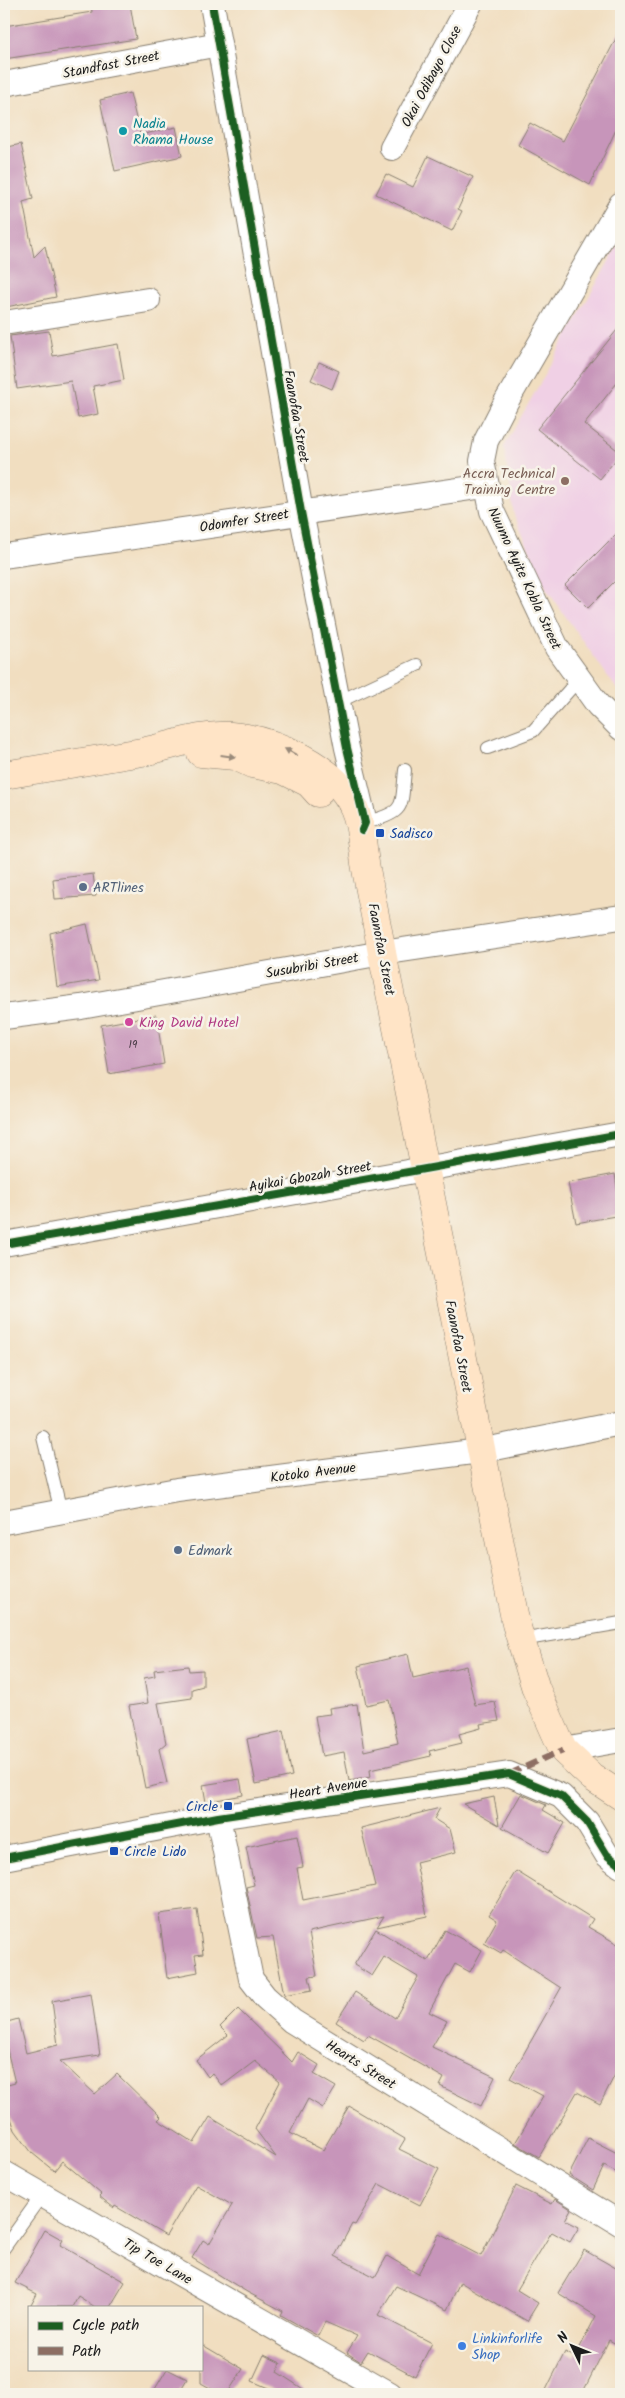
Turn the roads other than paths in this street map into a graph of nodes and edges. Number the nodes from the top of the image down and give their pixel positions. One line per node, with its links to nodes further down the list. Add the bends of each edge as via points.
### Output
1 (212, 4): 3 (street, Faanofaa Street)
2 (470, 4): 5 (street, Okai Odibayo Close)
3 (219, 44): 4 (street, Standfast Street); 10 (street, Faanofaa Street)
4 (4, 84)
5 (392, 148)
6 (621, 204): 9 (street, Nuumo Ayite Kobla Street, via 486,441 482,461)
7 (148, 300): 8 (street)
8 (4, 324)
9 (485, 486): 10 (street, Odomfer Street); 13 (street, Nuumo Ayite Kobla Street, via 492,511 557,648)
10 (301, 512): 11 (street, Odomfer Street); 14 (street, Faanofaa Street)
11 (4, 556)
12 (417, 665): 14 (lane)
13 (579, 680): 15 (street, Nuumo Ayite Kobla Street); 16 (lane, via 533,731)
14 (338, 702): 20 (street, Faanofaa Street)
15 (621, 728)
16 (488, 748)
17 (144, 751): 19 (main road); 20 (main road, one-way to 17, via 343,792 313,766 284,748 232,736 184,741); 21 (main road, one-way to 21, via 235,756 295,775 309,783 340,817)
18 (405, 770): 20 (lane, via 402,806 392,815)
19 (4, 775)
20 (364, 826): 21 (main road)
21 (365, 862): 23 (main road, Faanofaa Street)
22 (621, 917): 23 (street, Susubribi Street)
23 (382, 953): 24 (street, Susubribi Street, via 81,1007); 26 (main road, Faanofaa Street)
24 (4, 1017)
25 (621, 1134): 26 (street, Ayikai Gbozah Street)
26 (424, 1168): 27 (street, Ayikai Gbozah Street); 30 (main road, Faanofaa Street)
27 (4, 1244)
28 (621, 1422): 30 (street, Kotoko Avenue)
29 (43, 1436): 31 (lane)
30 (480, 1451): 31 (street, Kotoko Avenue, via 177,1490); 34 (main road, Faanofaa Street, via 506,1584)
31 (61, 1512): 32 (street, Kotoko Avenue)
32 (4, 1522)
33 (621, 1622): 34 (lane)
34 (521, 1640): 36 (main road, Faanofaa Street, via 536,1689)
35 (621, 1740): 36 (street)
36 (563, 1750): 37 (main road, Faanofaa Street, via 592,1777)
37 (621, 1796)
38 (218, 1817): 39 (street, Heart Avenue); 40 (street, Heart Avenue, via 509,1774 561,1796 587,1822 608,1855); 43 (street, Hearts Street, via 251,1979 265,1997 292,2021)
39 (4, 1858)
40 (621, 1866)
41 (4, 2173): 42 (street, Tip Toe Lane)
42 (42, 2195): 44 (lane); 45 (street, Tip Toe Lane)
43 (621, 2224)
44 (4, 2248)
45 (390, 2394)

